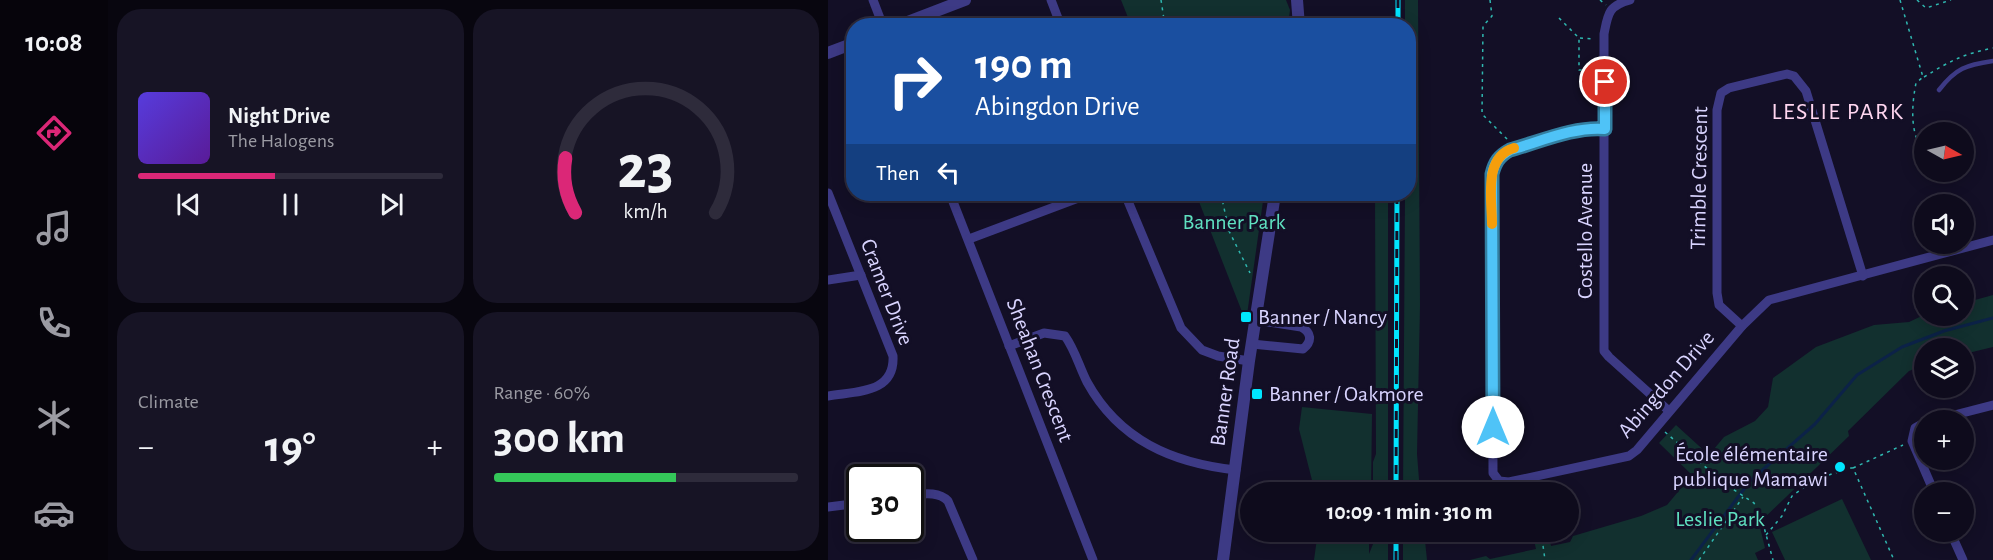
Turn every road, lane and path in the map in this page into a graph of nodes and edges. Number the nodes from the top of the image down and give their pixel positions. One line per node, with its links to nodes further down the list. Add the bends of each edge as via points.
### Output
1 (873, 0): 11 (street)
2 (965, 0): 12 (street)
3 (1051, 0): 13 (street)
4 (1161, 0): 14 (path)
5 (1297, 0): 15 (street)
6 (1490, 0): 28 (path, via 1492,16 1483,26 1482,114)
7 (1630, 0): 27 (street, Costello Avenue, via 1609,12 1604,34)
8 (1900, 0): 24 (path)
9 (1917, 0): 10 (path, via 1926,8)
10 (1951, 0)
11 (880, 18)
12 (918, 18)
13 (1058, 18)
14 (1164, 18)
15 (1298, 18)
16 (1559, 18): 17 (path)
17 (1580, 38): 18 (path); 23 (path, via 1579,70)
18 (1596, 39)
19 (846, 46): 21 (street)
20 (1993, 48): 24 (path, via 1968,53)
21 (828, 53)
22 (1993, 61): 25 (lane, via 1970,64)
23 (1595, 70)
24 (1923, 77): 26 (path, via 1916,83)
25 (1939, 90)
26 (1914, 123)
27 (1605, 129): 49 (street, Costello Avenue, via 1604,351); 50 (street, Abingdon Drive, via 1580,130 1510,150 1494,163 1493,473 1499,481 1509,483 1629,456)
28 (1509, 142)
29 (828, 192): 37 (street, Cramer Drive)
30 (953, 201): 35 (street, Sheahan Crescent)
31 (1070, 201): 35 (street)
32 (1128, 201): 45 (street, via 1181,328 1202,350)
33 (1223, 201): 40 (path, via 1229,231 1254,279)
34 (1274, 201): 40 (street, Banner Road)
35 (969, 239): 44 (street, Sheahan Crescent)
36 (1993, 240): 38 (street, Abingdon Drive)
37 (861, 275): 39 (street); 46 (street, Cramer Drive, via 893,356 892,373 877,387)
38 (1863, 276): 42 (street, Abingdon Drive, via 1769,300); 42 (street, Trimble Crescent, via 1806,91 1794,76 1787,74 1729,88 1721,93 1718,110 1717,293 1719,305)
39 (828, 280)
40 (1261, 283): 41 (street, Banner Road)
41 (1256, 320): 43 (street, Banner Road); 43 (street, via 1301,327 1308,330 1310,341 1304,349)
42 (1742, 326): 49 (street, Abingdon Drive)
43 (1252, 344): 45 (street, Banner Road)
44 (1009, 346): 54 (street, via 1044,333 1065,336 1098,399 1126,431 1164,453 1205,466); 64 (street, Sheahan Crescent)
45 (1249, 361): 54 (street, Banner Road)
46 (828, 396)
47 (1993, 405): 48 (street)
48 (1974, 410)
49 (1669, 411): 50 (street, Abingdon Drive)
50 (1657, 426): 57 (path)
51 (1914, 432): 52 (street)
52 (1912, 441): 53 (path); 55 (street)
53 (1853, 468): 60 (path, via 1816,479 1792,496); 69 (path)
54 (1236, 470): 65 (street, Banner Road)
55 (1930, 482)
56 (924, 493): 63 (street, via 943,496 948,501)
57 (1744, 496): 60 (path, via 1754,503); 67 (path)
58 (846, 505): 59 (street)
59 (828, 507)
60 (1766, 535): 68 (path)
61 (1543, 542): 66 (path)
62 (1955, 542): 70 (street)
63 (972, 560)
64 (1093, 560)
65 (1223, 560)
66 (1545, 560)
67 (1699, 560)
68 (1773, 560)
69 (1894, 560)
70 (1963, 560)

